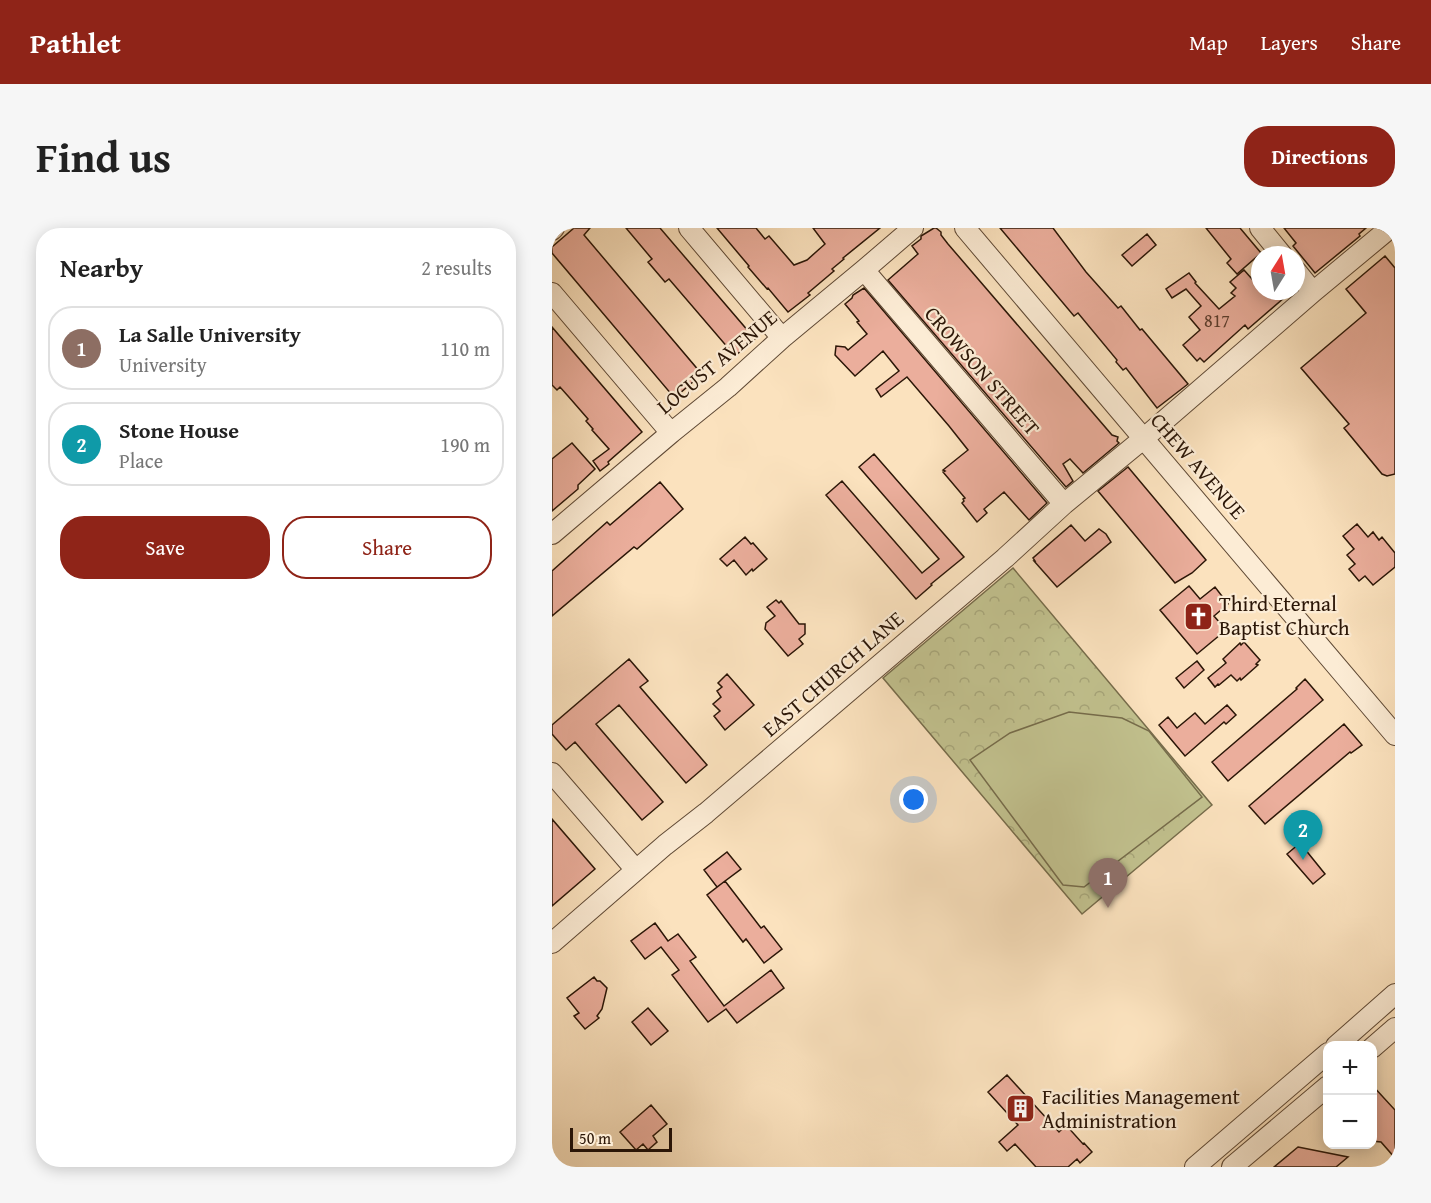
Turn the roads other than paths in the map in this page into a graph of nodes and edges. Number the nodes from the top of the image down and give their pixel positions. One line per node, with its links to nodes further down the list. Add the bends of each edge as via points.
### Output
1 (913, 228): 7 (street, LOCUST AVENUE)
2 (965, 228): 13 (street, CHEW AVENUE)
3 (1260, 228): 6 (street)
4 (1390, 228): 9 (street, EAST CHURCH LANE)
5 (692, 229): 11 (street)
6 (1275, 246)
7 (864, 270): 11 (street, LOCUST AVENUE); 14 (street, CROWSON STREET)
8 (1305, 282): 9 (street)
9 (1313, 291): 13 (street, EAST CHURCH LANE)
10 (552, 293): 12 (street)
11 (782, 338): 12 (street, LOCUST AVENUE)
12 (671, 433): 15 (street, LOCUST AVENUE)
13 (1143, 439): 14 (street, EAST CHURCH LANE); 16 (street, CHEW AVENUE)
14 (1064, 504): 18 (street, EAST CHURCH LANE)
15 (552, 534)
16 (1395, 735)
17 (552, 773): 18 (street)
18 (636, 870): 19 (street, EAST CHURCH LANE)
19 (552, 943)
20 (1395, 994): 22 (street)
21 (1395, 1028): 23 (street)
22 (1342, 1041)
23 (1377, 1044)
24 (1323, 1057): 26 (street)
25 (1323, 1090): 27 (street)
26 (1195, 1167)
27 (1232, 1167)

